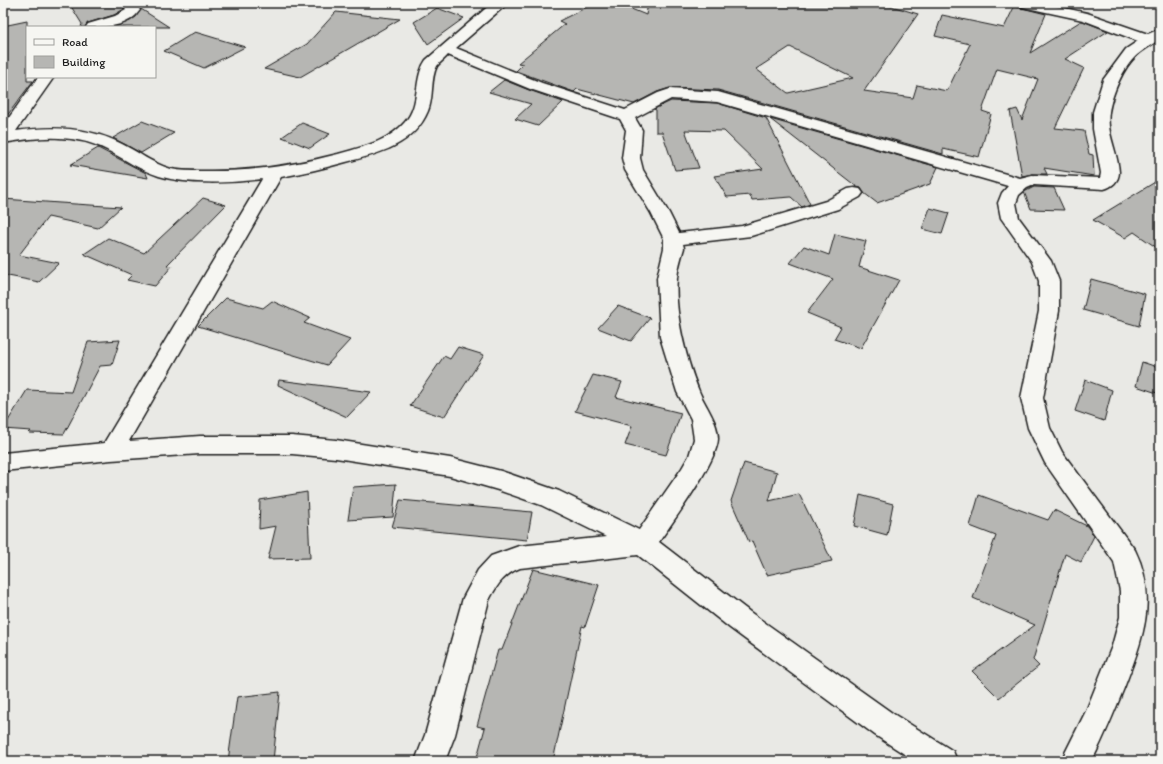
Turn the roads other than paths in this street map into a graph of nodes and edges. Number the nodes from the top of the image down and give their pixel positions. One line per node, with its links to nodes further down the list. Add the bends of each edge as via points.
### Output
1 (128, 3): 4 (street, via 133,10 130,14)
2 (501, 3): 6 (street)
3 (1023, 3): 5 (street)
4 (96, 26)
5 (1155, 36): 11 (street, via 1131,52 1111,80 1104,99 1101,129 1110,173 1108,180 1104,184 1032,180)
6 (446, 48): 8 (street, via 536,86); 10 (street, via 431,63 426,73 423,106 416,119 395,139 373,150 352,156)
7 (45, 78): 9 (street)
8 (626, 116): 11 (street, via 670,94 718,97); 13 (street, via 634,130 631,158 634,170)
9 (3, 138): 10 (street, via 29,134 76,134 103,141 165,173 178,175 247,177)
10 (275, 172): 14 (street)
11 (1021, 184): 19 (street, via 1011,193 1007,203 1010,218 1042,261 1050,288 1049,311 1032,398 1039,428 1053,457 1126,558 1132,576 1133,624 1126,648)
12 (854, 194): 13 (street, via 832,204 744,232)
13 (673, 239): 16 (street, via 674,248 667,278 672,337 688,392 702,419 706,439 690,475)
14 (111, 451): 15 (street); 16 (street, via 200,445 292,445 336,449 450,467 502,481 550,498)
15 (3, 462)
16 (643, 544): 17 (street, via 519,557 500,564 487,578 476,598 440,735); 18 (street, via 740,620 885,725)
17 (430, 761)
18 (942, 761)
19 (1076, 761)

